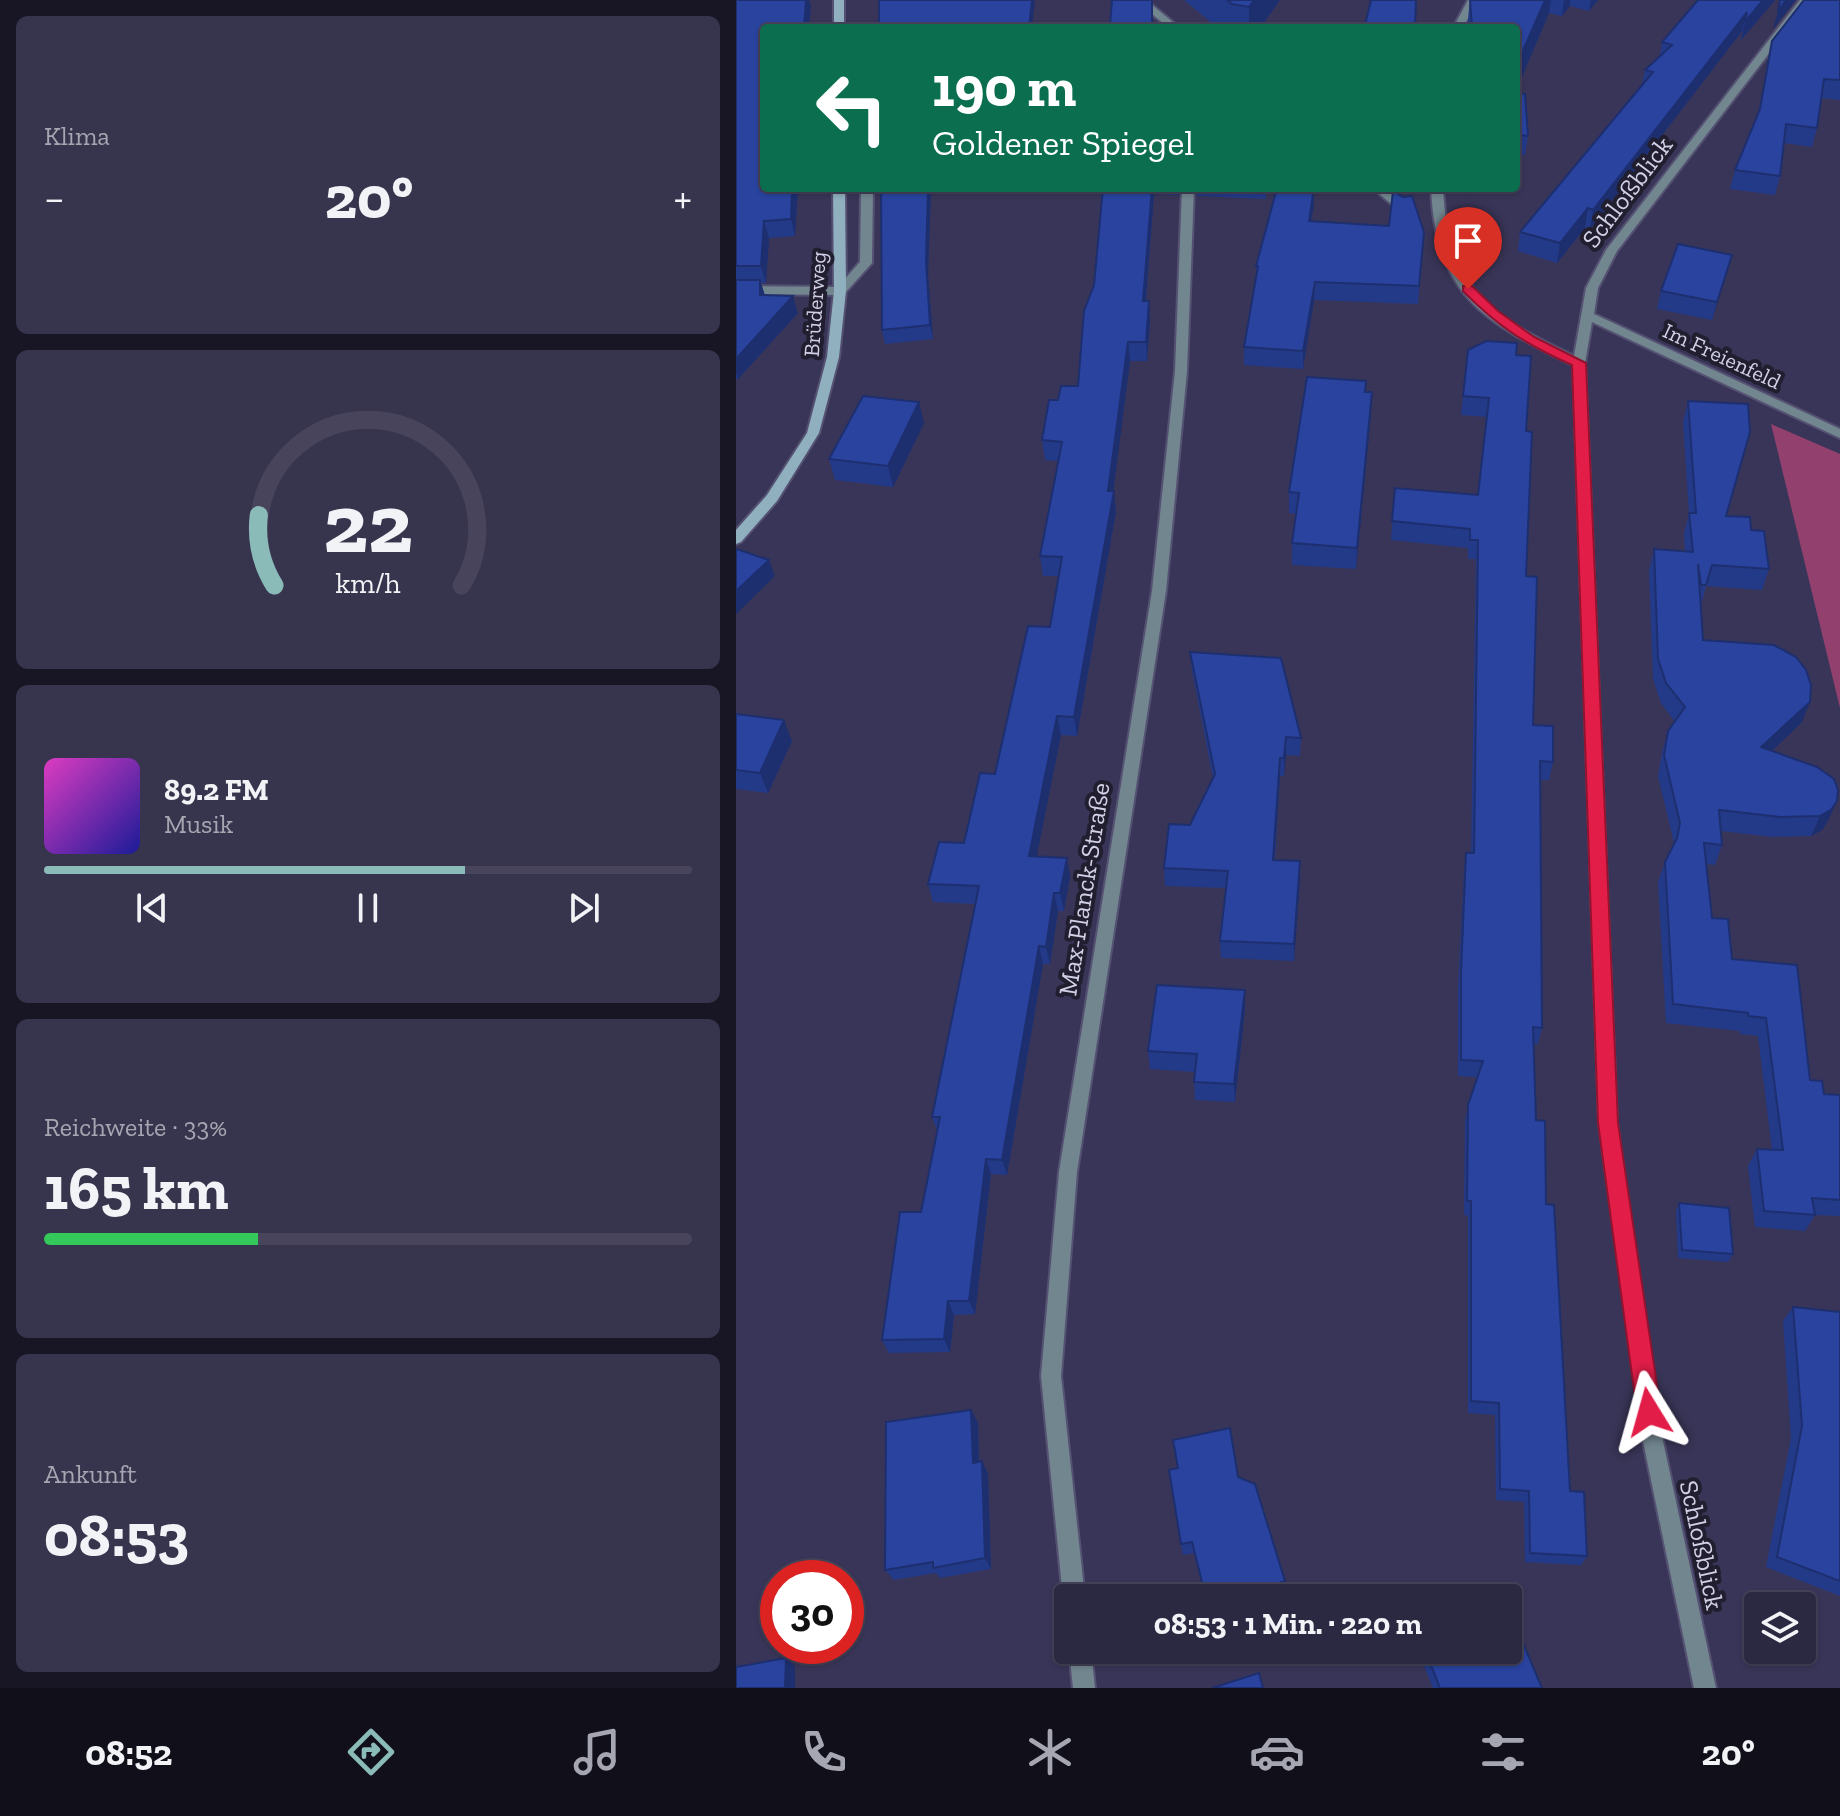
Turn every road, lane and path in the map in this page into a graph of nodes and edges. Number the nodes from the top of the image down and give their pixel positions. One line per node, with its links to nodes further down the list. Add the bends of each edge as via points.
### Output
1 (839, 0): 5 (street)
2 (1140, 0): 6 (street)
3 (1473, 0): 7 (street)
4 (1805, 0): 16 (street, Schloßblick, via 1612,250 1592,288)
5 (839, 24)
6 (1170, 24)
7 (1460, 24)
8 (839, 192): 15 (street, Brüderweg)
9 (867, 192): 15 (street, via 866,263)
10 (1188, 192): 20 (street, Max-Planck-Straße, via 1181,371 1159,591 1068,1172 1051,1376)
11 (1383, 192): 13 (street)
12 (1437, 192): 17 (street, via 1439,227 1450,263 1468,289 1529,340)
13 (1405, 210)
14 (736, 290): 15 (street)
15 (840, 291): 19 (street, Brüderweg, via 833,357 813,433 772,498)
16 (1586, 315): 17 (street, Schloßblick); 18 (street, Im Freienfeld)
17 (1579, 363): 23 (street, Schloßblick, via 1608,1123 1653,1441)
18 (1840, 434)
19 (736, 539)
20 (1073, 1584)
21 (1081, 1664): 22 (street)
22 (1084, 1688)
23 (1705, 1688)

